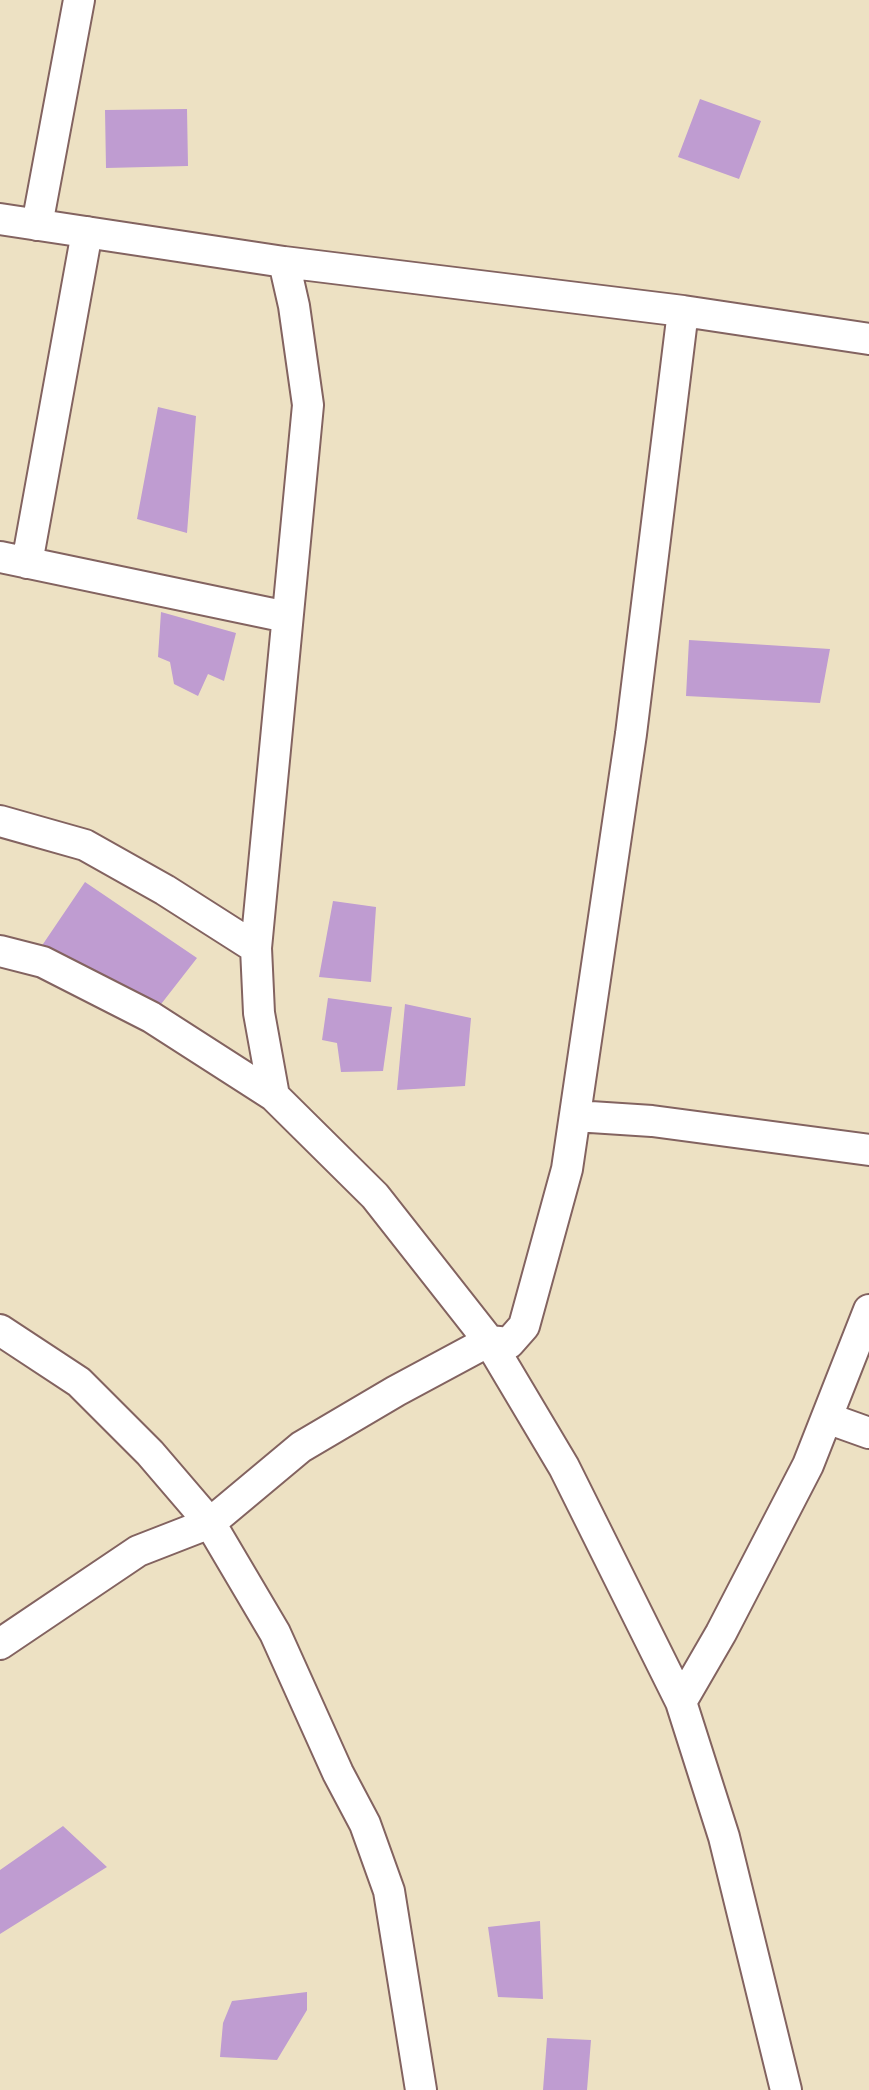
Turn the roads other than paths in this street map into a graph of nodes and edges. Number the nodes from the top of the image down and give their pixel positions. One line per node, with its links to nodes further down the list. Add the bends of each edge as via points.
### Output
1 (79, 0): 3 (street)
2 (0, 219): 3 (street)
3 (37, 225): 4 (street)
4 (87, 232): 5 (street); 8 (street)
5 (284, 262): 6 (street); 9 (street, via 308,405)
6 (683, 311): 7 (street); 14 (street, via 631,734)
7 (869, 339)
8 (14, 560): 9 (street)
9 (287, 617): 11 (street)
10 (0, 821): 11 (street, via 85,845)
11 (256, 948): 13 (street, via 259,1013)
12 (0, 951): 13 (street, via 43,962 151,1017)
13 (274, 1096): 18 (street, via 375,1196)
14 (575, 1116): 15 (street); 18 (street, via 567,1169 524,1326 509,1343)
15 (869, 1150)
16 (869, 1310): 19 (street)
17 (0, 1330): 21 (street, via 79,1382)
18 (489, 1341): 21 (street, via 301,1447); 23 (street, via 564,1467)
19 (827, 1418): 20 (street); 23 (street, via 808,1465)
20 (869, 1433)
21 (210, 1523): 22 (street, via 138,1551); 24 (street, via 275,1633 365,1824 389,1891)
22 (0, 1644)
23 (681, 1702): 25 (street, via 724,1837)
24 (421, 2090)
25 (786, 2090)

